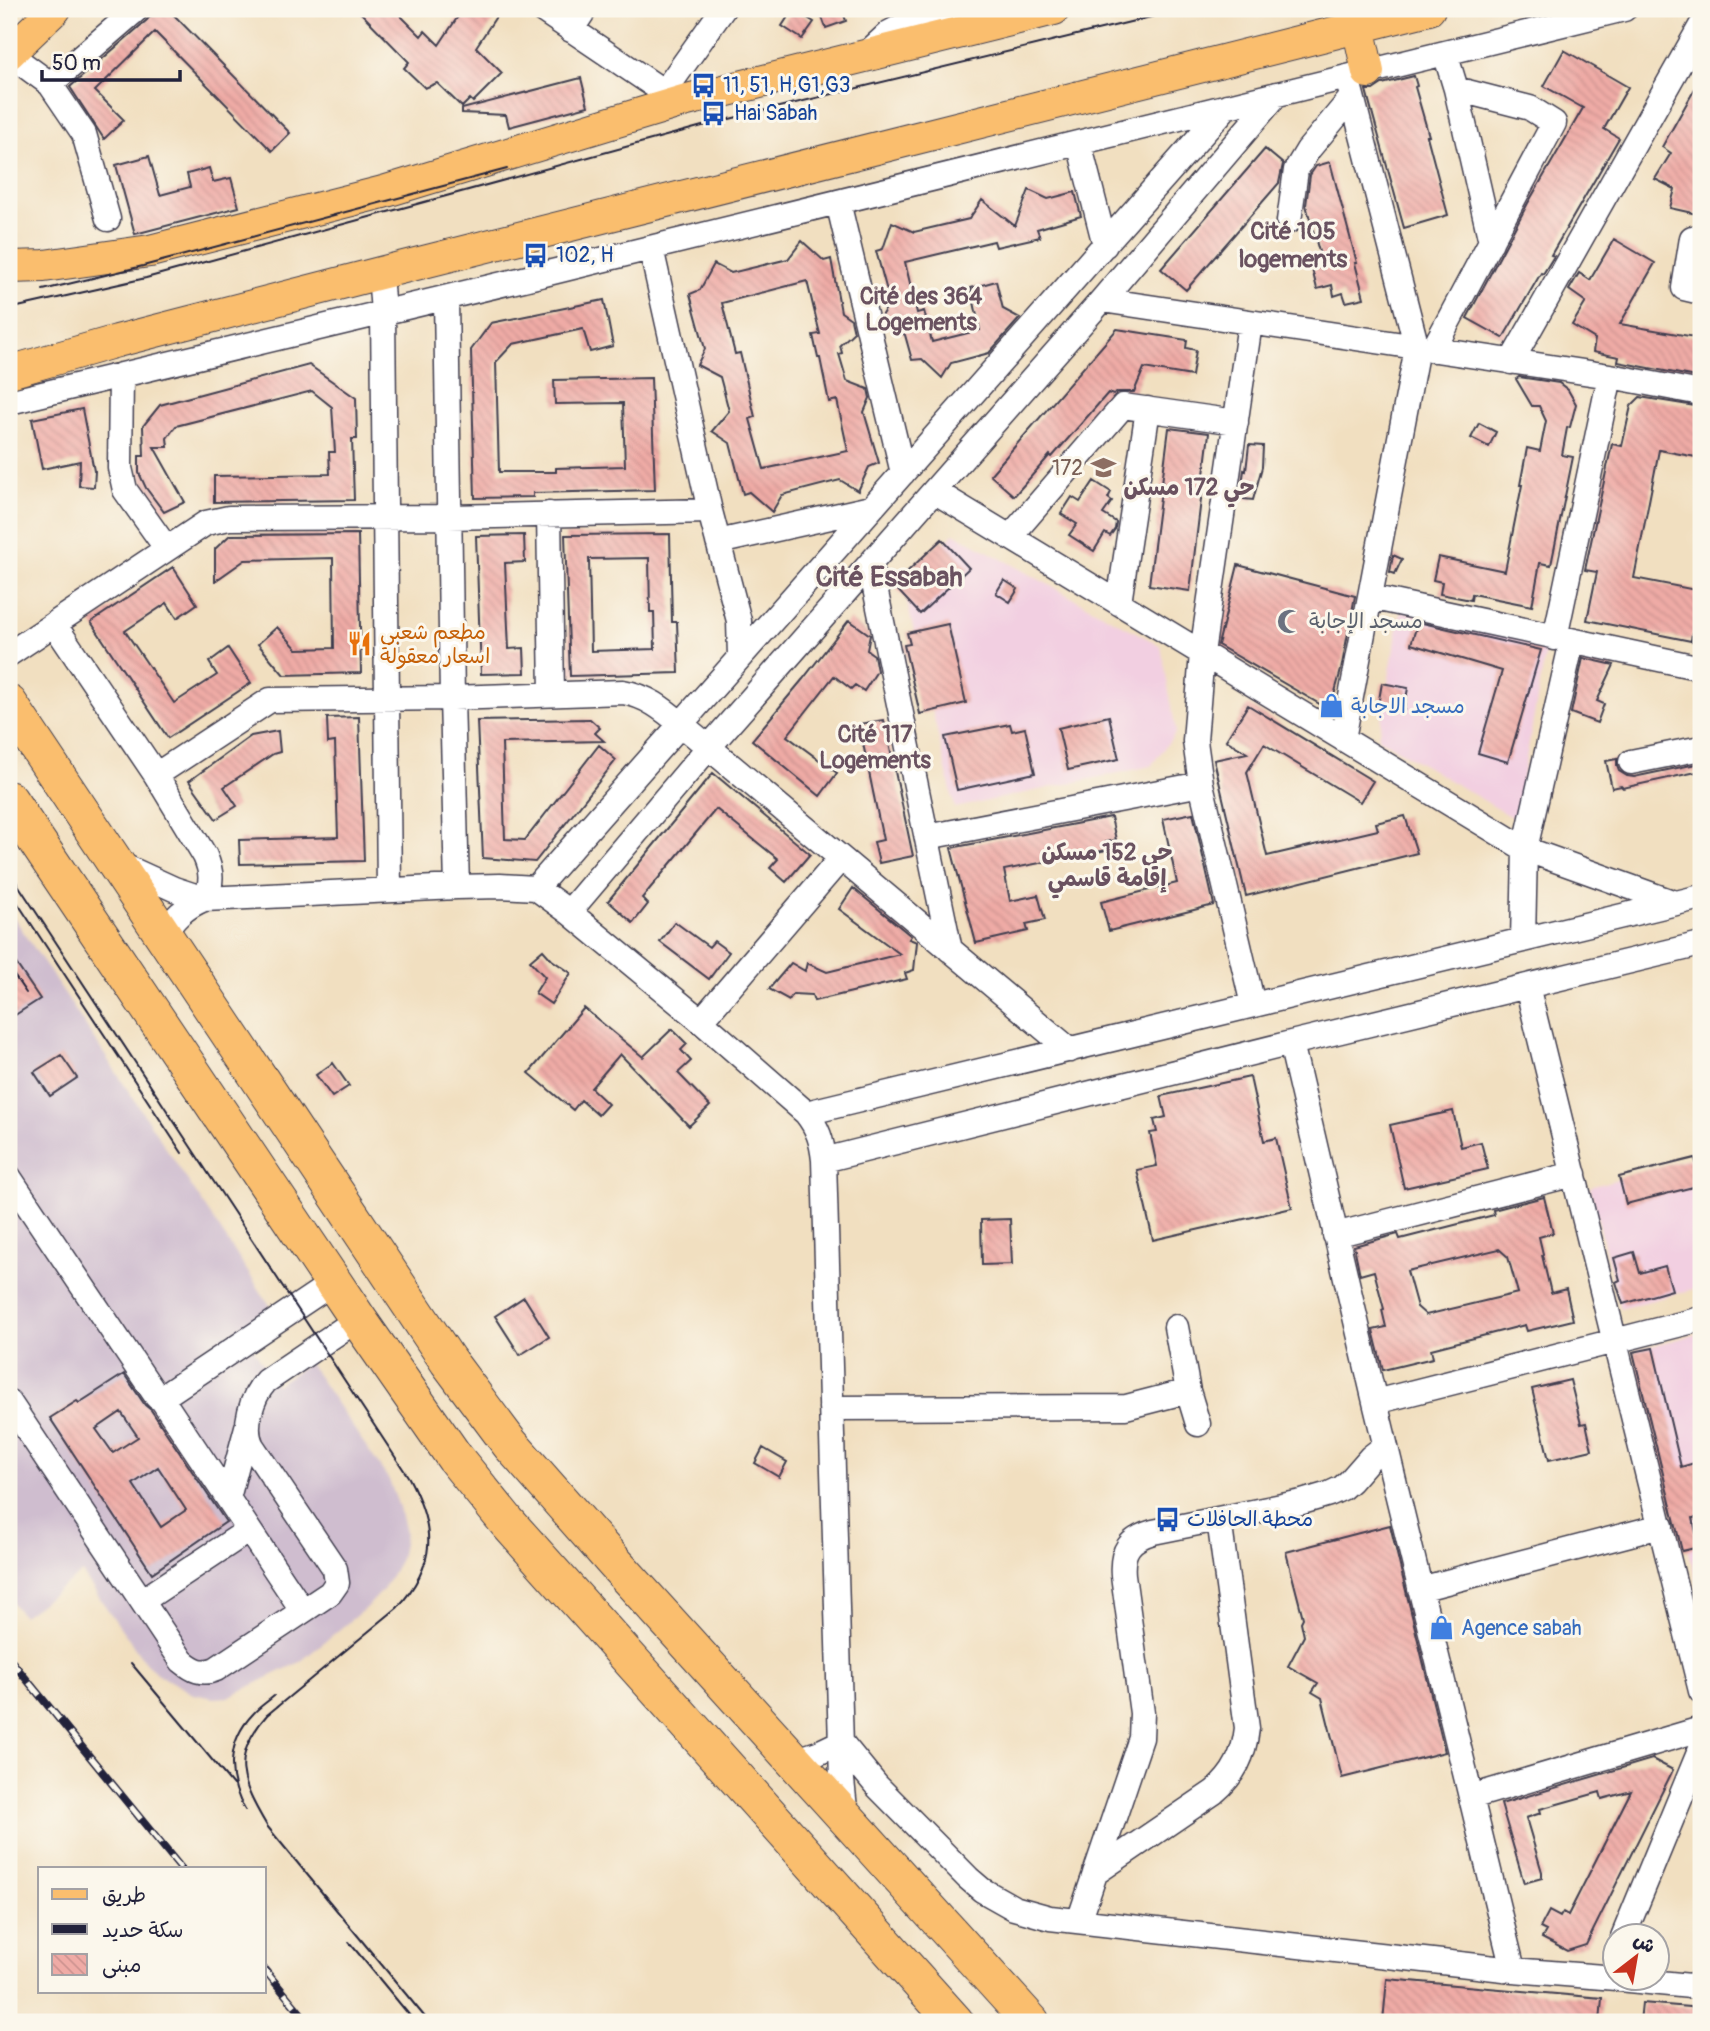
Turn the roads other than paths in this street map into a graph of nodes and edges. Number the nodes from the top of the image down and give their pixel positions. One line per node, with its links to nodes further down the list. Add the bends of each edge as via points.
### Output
1 (55, 9): 13 (main road)
2 (137, 9): 17 (street)
3 (541, 9): 12 (street)
4 (585, 9): 12 (street)
5 (723, 9): 20 (street)
6 (953, 9): 15 (street, via 909,22)
7 (1054, 9): 15 (main road)
8 (1429, 9): 10 (main road)
9 (1624, 9): 14 (street)
10 (1358, 26): 16 (main road); 31 (main road)
11 (1701, 26): 38 (street)
12 (571, 30): 20 (street)
13 (9, 53): 17 (street)
14 (1445, 53): 16 (street); 18 (street)
15 (863, 56): 20 (main road)
16 (1356, 82): 19 (street); 25 (street, via 1296,170); 37 (street)
17 (50, 83): 24 (street, via 84,134)
18 (1455, 89): 27 (street); 27 (street, via 1530,108 1553,123)
19 (1277, 94): 21 (street); 34 (street)
20 (674, 96): 30 (main road, via 383,192 150,251)
21 (1227, 106): 22 (street); 28 (street)
22 (1079, 143): 23 (street); 28 (street)
23 (838, 202): 29 (street); 46 (street)
24 (108, 219)
25 (1289, 221)
26 (1701, 240): 32 (street, via 1692,238 1684,288)
27 (1491, 242): 37 (street)
28 (1104, 245): 46 (street)
29 (651, 248): 33 (street); 49 (street)
30 (9, 267)
31 (380, 273): 35 (street); 39 (main road)
32 (1701, 292)
33 (446, 298): 35 (street); 52 (street)
34 (1102, 300): 36 (street); 47 (street)
35 (383, 313): 40 (street); 51 (street)
36 (1250, 323): 37 (street); 45 (street)
37 (1425, 349): 38 (street); 57 (street)
38 (1511, 362): 41 (street)
39 (9, 372)
40 (121, 375): 43 (street); 55 (street, via 120,468 125,490)
41 (1610, 376): 42 (street); 60 (street)
42 (1701, 393)
43 (9, 402)
44 (1148, 410): 45 (street); 53 (street, via 1123,406); 58 (street)
45 (1236, 422): 61 (street)
46 (903, 473): 48 (street)
47 (934, 491): 53 (street); 56 (street)
48 (872, 508): 54 (street); 63 (street)
49 (710, 511): 50 (street); 54 (street)
50 (549, 514): 52 (street); 65 (street)
51 (385, 517): 52 (street); 55 (street, via 229,518 206,523); 67 (street)
52 (449, 517): 66 (street)
53 (1010, 537): 58 (street)
54 (718, 542): 63 (street, via 739,621)
55 (167, 549): 59 (street)
56 (870, 564): 71 (street); 77 (street)
57 (1370, 597): 60 (street); 70 (street)
58 (1119, 603): 61 (street)
59 (54, 624): 62 (street); 74 (street)
60 (1564, 640): 64 (street); 78 (street)
61 (1202, 653): 70 (street); 75 (street, via 1195,741)
62 (9, 654)
63 (740, 657): 69 (street)
64 (1701, 668)
65 (552, 694): 66 (street); 69 (street, via 639,694)
66 (452, 698): 67 (street); 81 (street)
67 (387, 699): 74 (street, via 270,700); 83 (street)
68 (9, 704): 80 (highway)
69 (681, 724): 71 (street); 82 (street)
70 (1343, 738): 78 (street)
71 (708, 748): 79 (street); 87 (street)
72 (1701, 748): 73 (street)
73 (1631, 762)
74 (156, 775): 85 (street, via 210,866 212,878)
75 (1201, 784): 77 (street); 93 (street)
76 (9, 800): 102 (highway)
77 (927, 836): 91 (street)
78 (1525, 849): 86 (street); 89 (street)
79 (841, 859): 91 (street); 94 (street)
80 (117, 863): 85 (street); 88 (highway)
81 (457, 887): 82 (street); 83 (street)
82 (536, 888): 87 (street)
83 (389, 890): 85 (street)
84 (1701, 897): 86 (street)
85 (204, 899): 88 (street, via 180,913)
86 (1675, 903): 89 (street)
87 (569, 912): 94 (street)
88 (163, 936): 126 (highway, via 448,1361 510,1444)
89 (1523, 940): 93 (street)
90 (1701, 944): 92 (street)
91 (950, 950): 96 (street)
92 (1527, 986): 95 (street); 99 (street)
93 (1253, 1005): 96 (street)
94 (701, 1021): 97 (street)
95 (1291, 1043): 98 (street); 101 (street)
96 (1070, 1050): 97 (street)
97 (806, 1113): 98 (street, via 821,1138)
98 (824, 1160): 111 (street)
99 (1574, 1174): 101 (street); 106 (street)
100 (9, 1177): 108 (street)
101 (1335, 1235): 110 (street)
102 (334, 1282): 103 (highway); 108 (street)
103 (358, 1319): 113 (street, via 266,1381 256,1396); 136 (highway, via 455,1458 507,1522)
104 (1701, 1319): 106 (street)
105 (1176, 1327): 107 (street)
106 (1615, 1341): 110 (street); 117 (street)
107 (1188, 1391): 111 (street, via 1126,1407); 112 (street)
108 (161, 1398): 115 (street)
109 (9, 1402): 120 (street)
110 (1375, 1402): 114 (street)
111 (831, 1408): 124 (street)
112 (1198, 1424)
113 (247, 1427): 115 (street); 121 (street, via 252,1446 335,1569 334,1589)
114 (1385, 1446): 116 (street, via 1342,1488 1329,1494); 119 (street)
115 (228, 1498): 118 (street)
116 (1219, 1519): 129 (street, via 1247,1728 1241,1757 1235,1771 1214,1792); 129 (street, via 1141,1535 1125,1552 1123,1575 1142,1726)
117 (1661, 1526): 119 (street); 122 (street)
118 (249, 1530): 120 (street); 121 (street)
119 (1420, 1589): 127 (street)
120 (142, 1601): 121 (street, via 182,1661 195,1671 209,1672)
121 (303, 1611)
122 (1701, 1691)
123 (1701, 1729): 127 (street)
124 (841, 1742): 126 (street); 128 (street); 130 (street, via 877,1786 982,1890 1031,1914)
125 (1701, 1748): 131 (street)
126 (794, 1760): 128 (highway)
127 (1471, 1797): 132 (street)
128 (846, 1818): 137 (highway)
129 (1095, 1873): 130 (street)
130 (1080, 1921): 132 (street)
131 (1629, 1923)
132 (1513, 1970): 133 (street)
133 (1602, 1972)
134 (1672, 1982): 135 (street)
135 (1701, 1987)
136 (948, 2016)
137 (1031, 2022)

